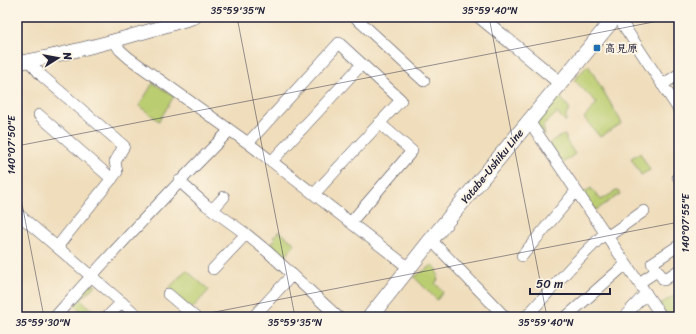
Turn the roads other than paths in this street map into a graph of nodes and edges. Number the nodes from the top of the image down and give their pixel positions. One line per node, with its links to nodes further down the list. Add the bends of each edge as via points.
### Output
1 (195, 17): 5 (street)
2 (355, 17): 9 (street)
3 (480, 17): 10 (street)
4 (617, 17): 10 (main road, Yatabe-Ushiku Line); 11 (street)
5 (114, 41): 6 (street); 16 (street, via 129,58)
6 (23, 62): 19 (street, via 124,146 115,162 117,172)
7 (362, 64): 15 (street, via 401,100); 17 (street, via 339,43); 18 (street)
8 (679, 74): 11 (street)
9 (424, 81)
10 (560, 83): 14 (main road, Yatabe-Ushiku Line)
11 (662, 85): 12 (street)
12 (679, 110)
13 (39, 115): 19 (street)
14 (529, 121): 21 (street); 30 (main road, Yatabe-Ushiku Line)
15 (379, 123): 22 (street); 27 (street, via 412,151)
16 (230, 130): 17 (street); 20 (street)
17 (248, 143): 18 (street)
18 (272, 161): 22 (street)
19 (112, 178): 31 (street)
20 (179, 181): 24 (street); 40 (street)
21 (576, 191): 29 (street); 33 (street)
22 (314, 194): 27 (street)
23 (224, 197): 24 (street)
24 (213, 210): 28 (street)
25 (644, 212): 29 (street)
26 (17, 214): 31 (street)
27 (351, 222): 35 (street)
28 (246, 234): 36 (street); 39 (street)
29 (606, 235): 34 (street); 53 (street, via 571,267)
30 (432, 240): 35 (main road, Yatabe-Ushiku Line); 52 (street)
31 (57, 247): 40 (street)
32 (679, 248): 38 (street, via 678,246 652,263)
33 (522, 256)
34 (626, 264): 41 (street); 54 (street)
35 (409, 268): 51 (main road, Yatabe-Ushiku Line)
36 (212, 269)
37 (679, 270): 38 (street, via 664,280)
38 (657, 271): 41 (street)
39 (292, 275): 45 (street); 50 (street)
40 (91, 276): 44 (street); 47 (street)
41 (639, 283): 42 (street)
42 (646, 293): 55 (street); 56 (street)
43 (168, 294): 46 (street)
44 (122, 302): 48 (street); 49 (street)
45 (255, 315)
46 (193, 316)
47 (55, 317)
48 (107, 317)
49 (139, 317)
50 (338, 317)
51 (370, 317)
52 (505, 317)
53 (526, 317)
54 (566, 317)
55 (624, 317)
56 (662, 317)

